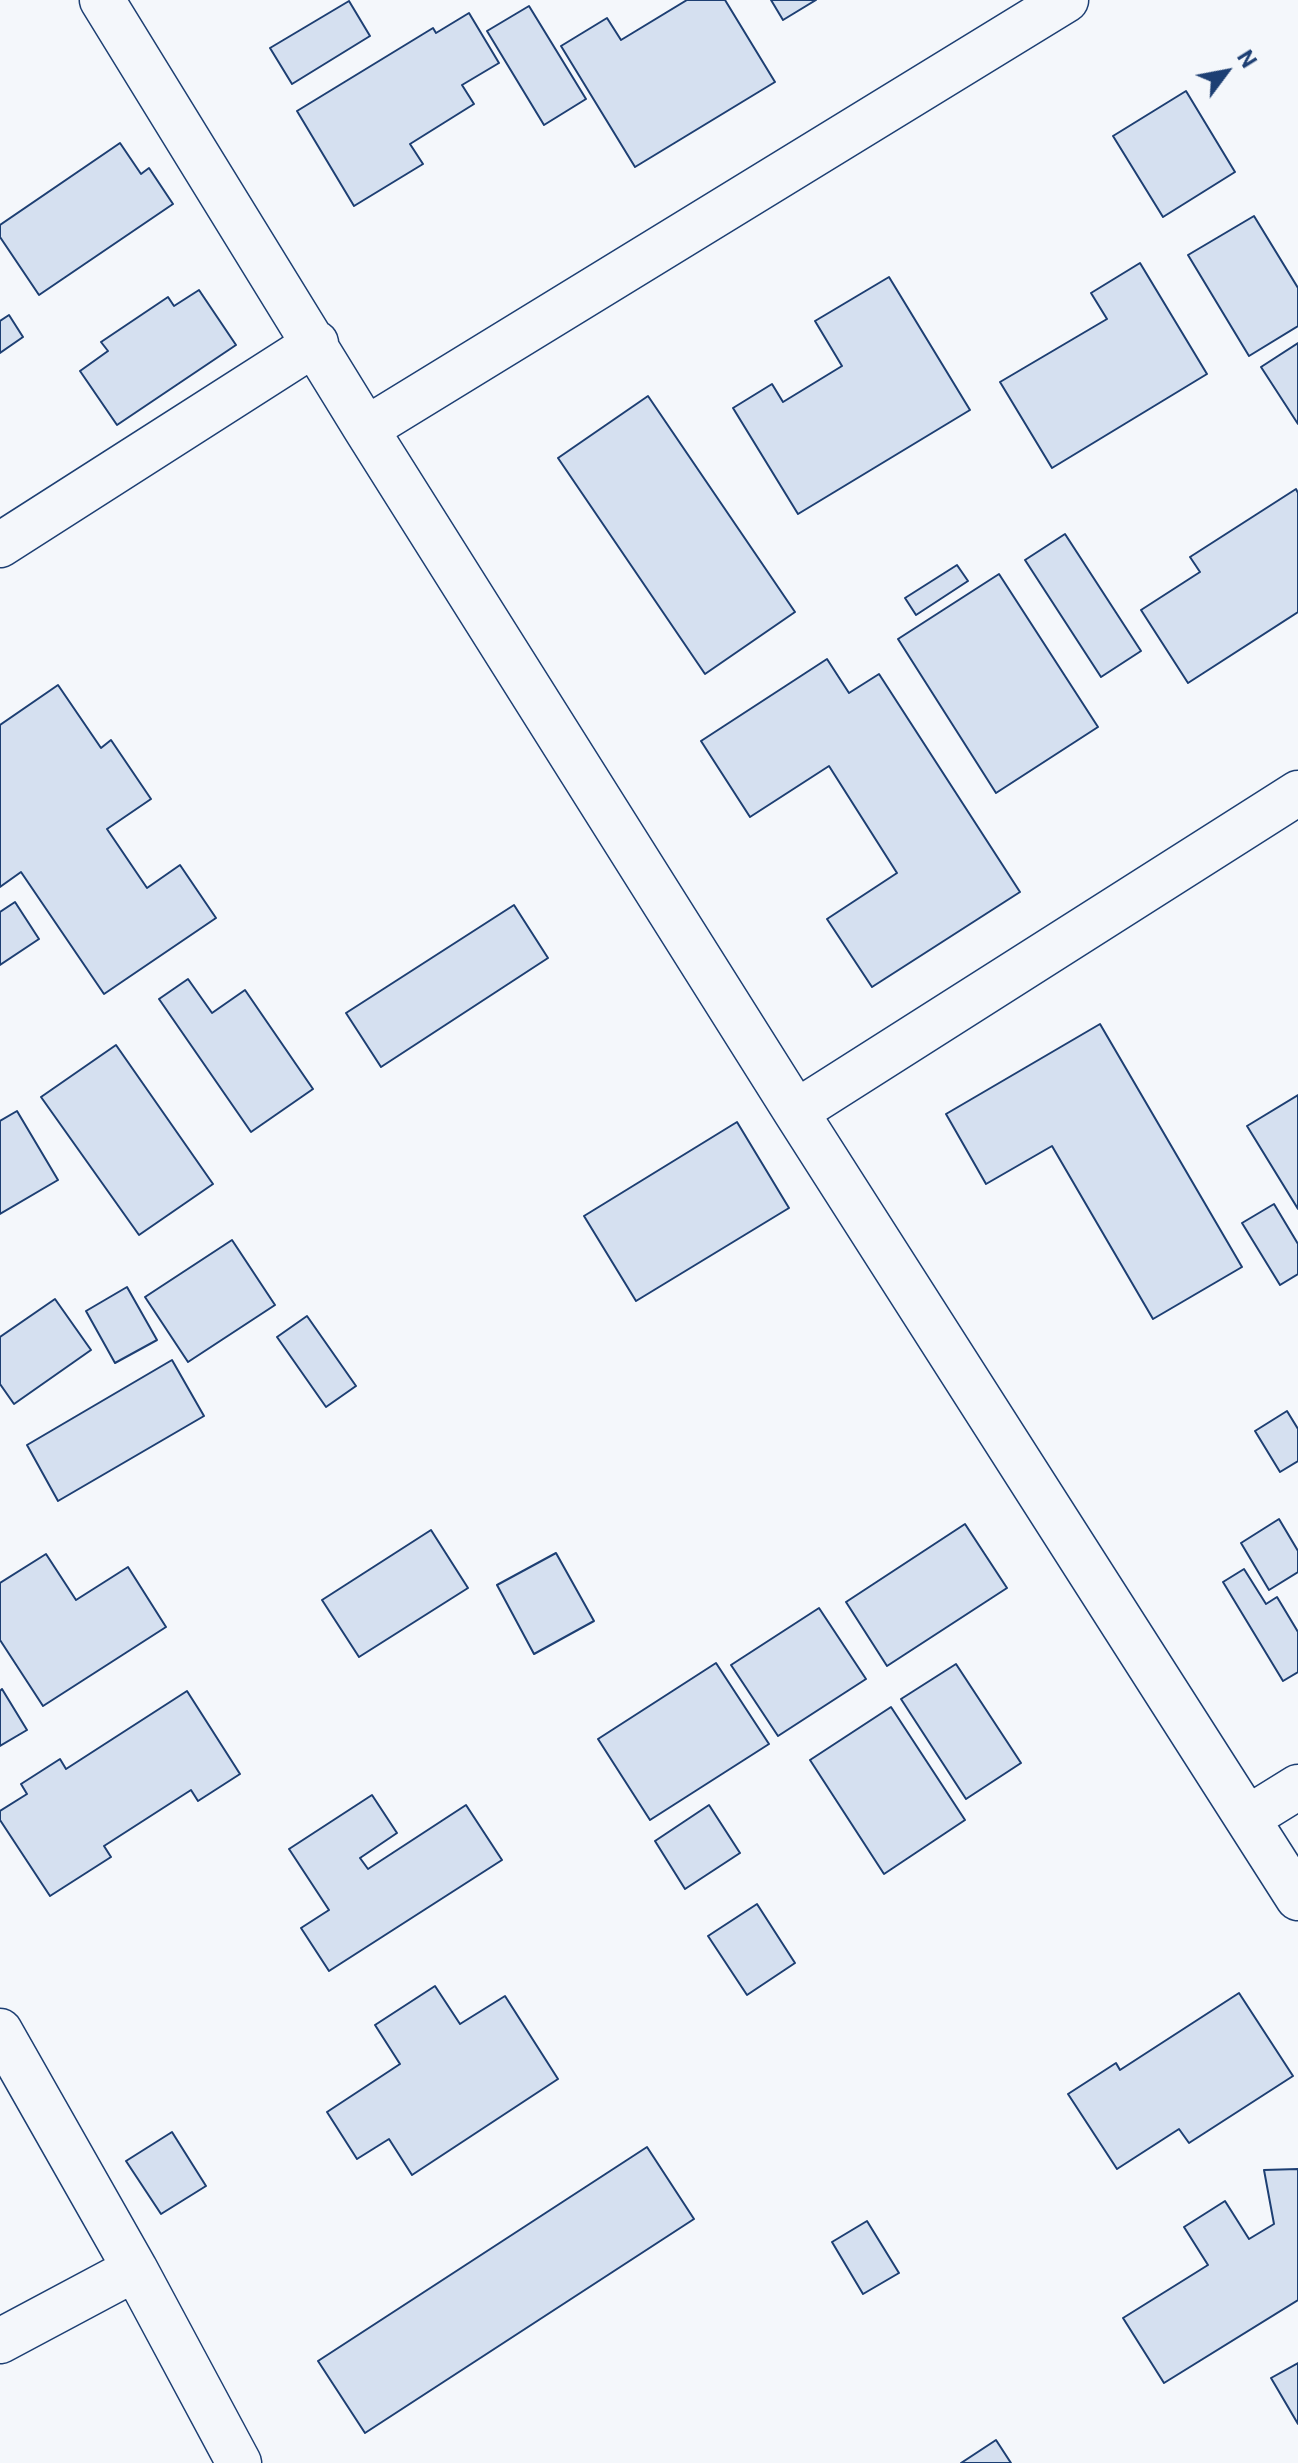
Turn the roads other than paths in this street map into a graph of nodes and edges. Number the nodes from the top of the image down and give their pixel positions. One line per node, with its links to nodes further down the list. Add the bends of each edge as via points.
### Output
1 (102, 0): 3 (street)
2 (1066, 0): 4 (street)
3 (316, 343): 4 (street); 5 (street)
4 (366, 429): 7 (street)
5 (0, 545)
6 (1298, 793): 7 (street)
7 (796, 1112): 9 (street)
8 (1298, 1787): 9 (street)
9 (1248, 1818): 10 (street)
10 (1298, 1898)
11 (0, 2031): 12 (street)
12 (135, 2269): 13 (street); 14 (street)
13 (0, 2341)
14 (239, 2463)

